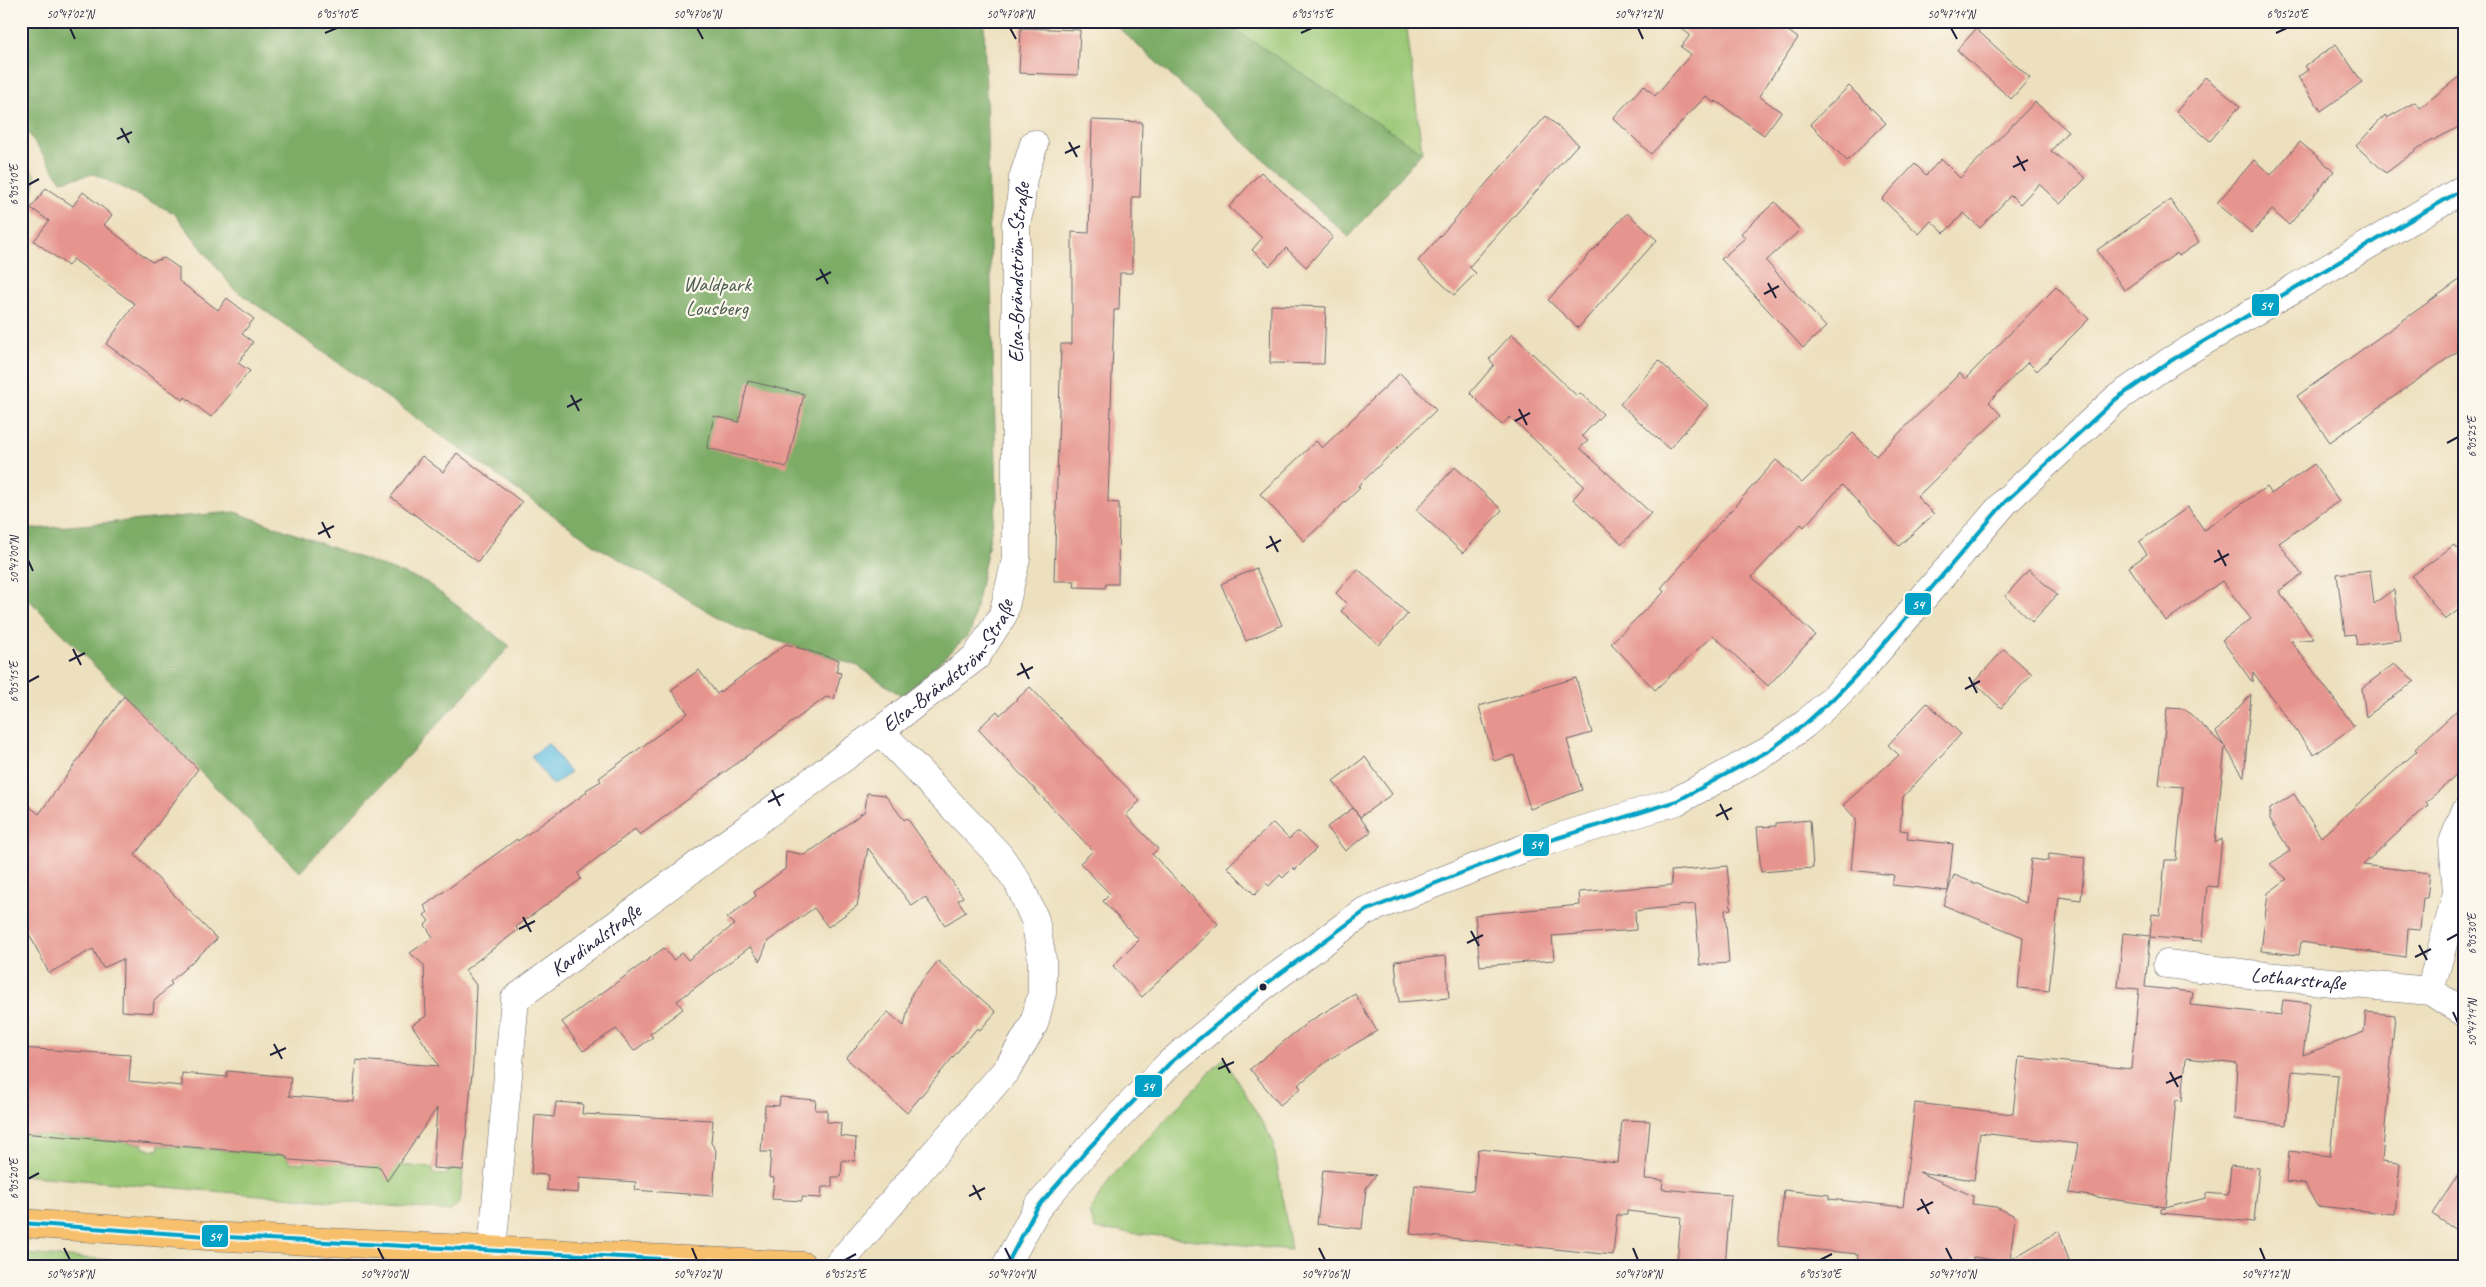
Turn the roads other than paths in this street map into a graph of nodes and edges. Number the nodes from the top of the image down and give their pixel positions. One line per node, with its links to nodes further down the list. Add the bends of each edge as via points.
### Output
1 (1034, 144): 3 (street, Elsa-Brändström-Straße, via 1023,178 1016,222 1016,559 1003,615 976,658)
2 (2465, 188): 12 (street, via 2172,360 2116,399 2005,502 1836,696 1770,750 1677,801 1525,848 1365,911 1270,981 1170,1063 1088,1149 1037,1208)
3 (880, 731): 9 (street, Kardinalstraße, via 515,999); 11 (street, Elsa-Brändström-Straße, via 999,855 1019,884 1035,920 1042,959 1042,992 1034,1024 1008,1068)
4 (2465, 812): 6 (street, via 2453,842 2457,893)
5 (2167, 964): 6 (street, Lotharstraße)
6 (2430, 991): 7 (street, Lotharstraße)
7 (2465, 1013)
8 (21, 1223): 9 (main road)
9 (492, 1250): 10 (main road)
10 (803, 1266)
11 (837, 1266)
12 (1006, 1266)

